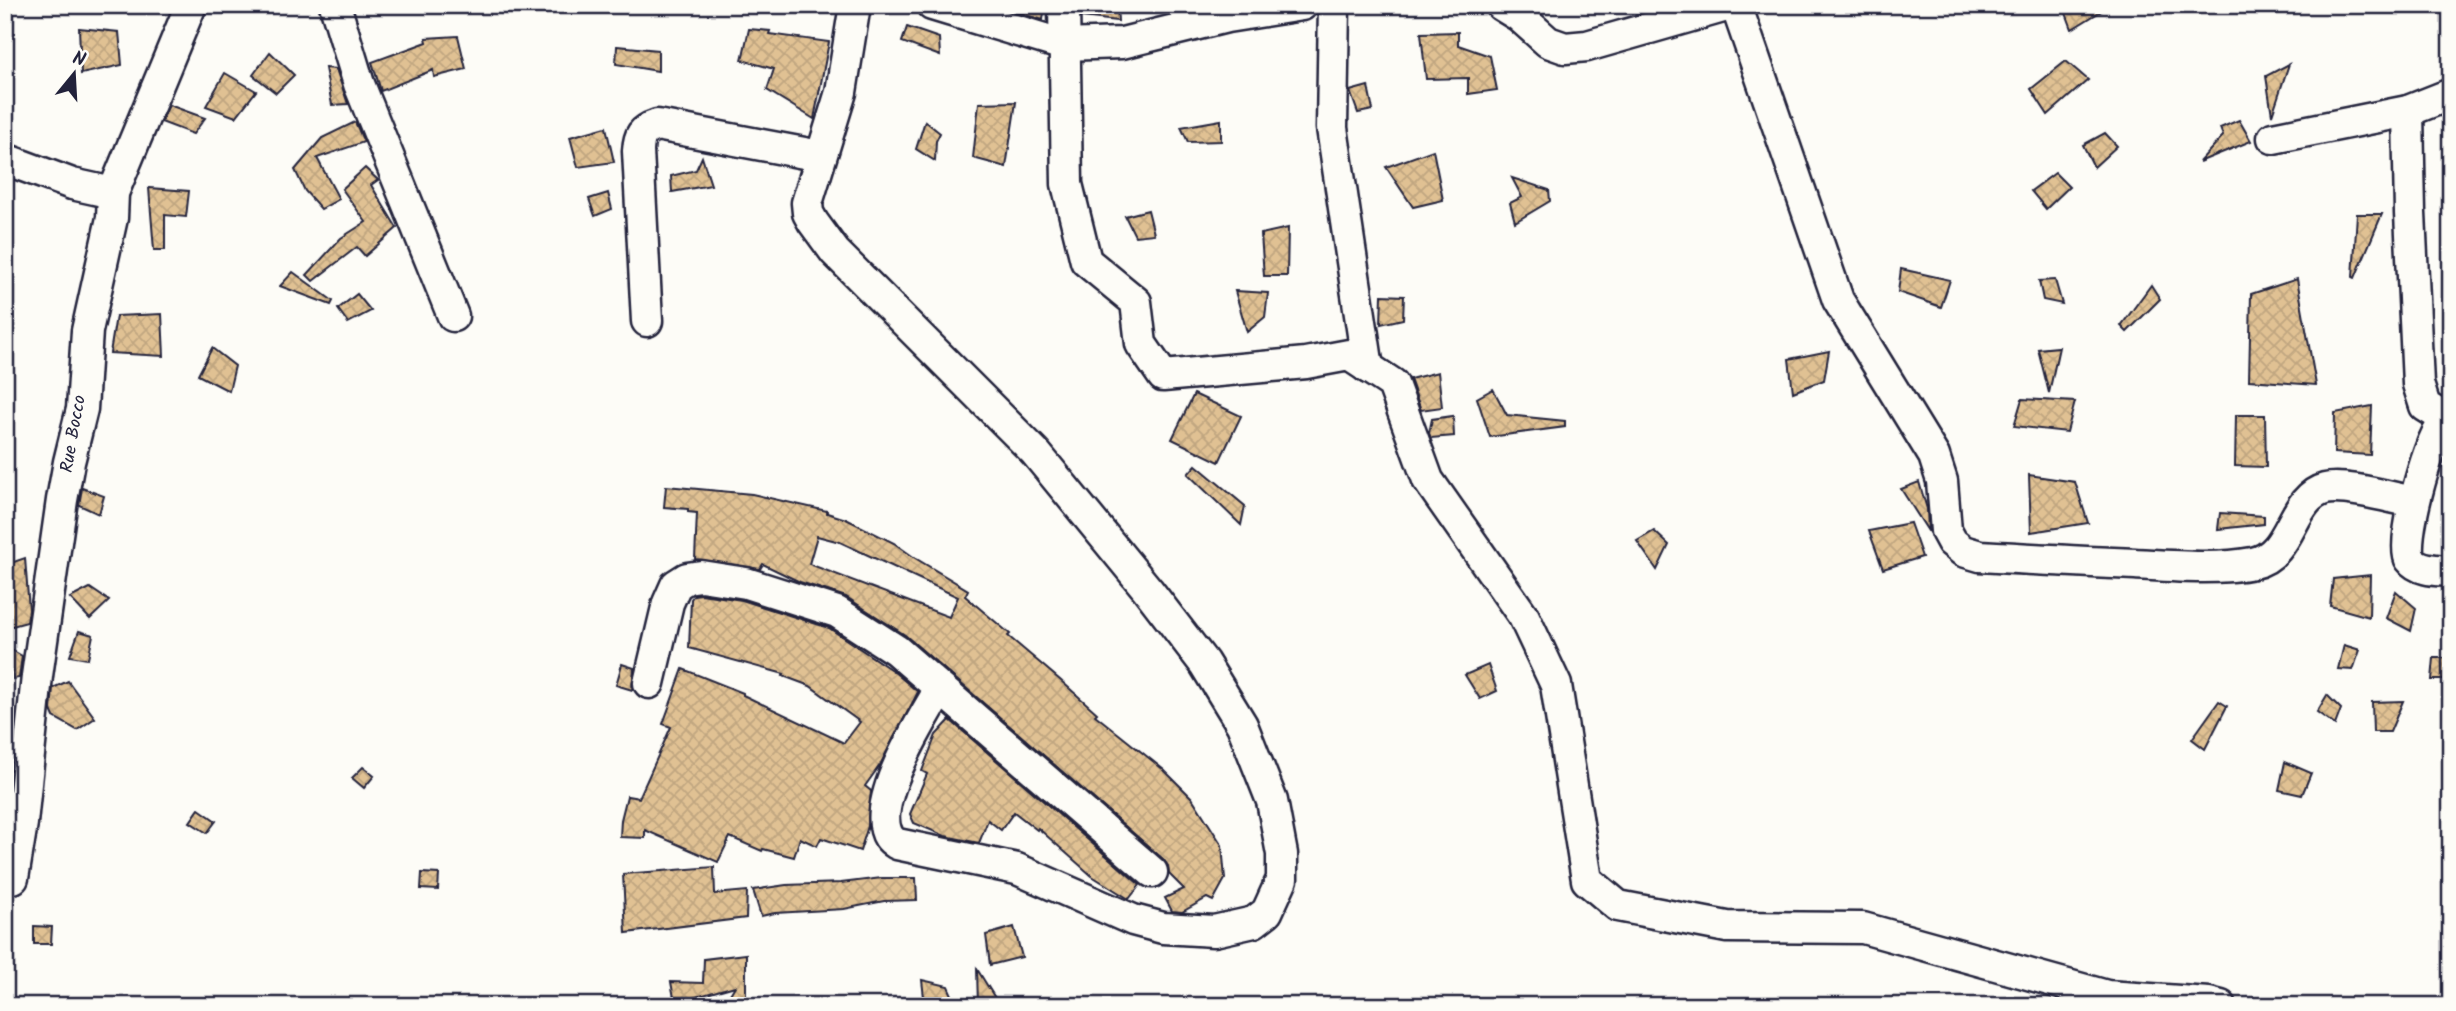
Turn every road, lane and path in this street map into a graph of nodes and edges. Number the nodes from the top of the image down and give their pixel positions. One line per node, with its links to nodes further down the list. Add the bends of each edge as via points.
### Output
1 (191, 5): 18 (street, Rue Bocco)
2 (335, 5): 19 (street, via 359,83)
3 (855, 5): 16 (street, via 841,92)
4 (932, 5): 12 (street)
5 (1064, 5): 12 (street)
6 (1302, 5): 11 (street)
7 (1334, 5): 21 (street, via 1332,128)
8 (1500, 5): 9 (street, via 1548,42 1565,48 1587,46)
9 (1730, 5)
10 (1736, 5): 23 (street, via 1838,300 1934,456 1942,481 1946,531 1963,551 1980,556 2185,567 2253,563 2276,551 2302,508 2326,489)
11 (1226, 11): 12 (street, via 1122,43)
12 (1064, 45): 21 (street, via 1067,184 1086,261 1136,302 1141,344 1163,376 1349,355)
13 (2451, 93): 14 (street)
14 (2409, 111): 15 (street); 22 (street, via 2418,384 2425,406)
15 (2273, 138)
16 (820, 156): 20 (street, via 657,125 644,130 638,151); 26 (street, via 807,203 820,232 1035,452 1196,652 1242,725 1272,801 1282,854 1282,879 1267,912 1254,922 1214,931 1163,928 1133,920 1017,869 897,844 888,836 884,811 900,761)
17 (5, 159): 18 (street, via 72,184)
18 (113, 193): 28 (street, Rue Bocco, via 112,218 87,331 82,409 62,500)
19 (453, 316)
20 (647, 321)
21 (1368, 368): 29 (street, via 1393,384 1428,480 1524,617 1551,674 1587,880 1618,906 1727,927 1863,928 2106,996)
22 (2451, 422): 23 (street, via 2433,442)
23 (2414, 502): 24 (street, via 2406,546 2409,557 2431,570)
24 (2451, 571)
25 (649, 683): 26 (street, via 676,585 701,576 746,583 837,612 896,650)
26 (940, 689): 27 (street)
27 (1152, 872)
28 (13, 878)
29 (2221, 1006)

